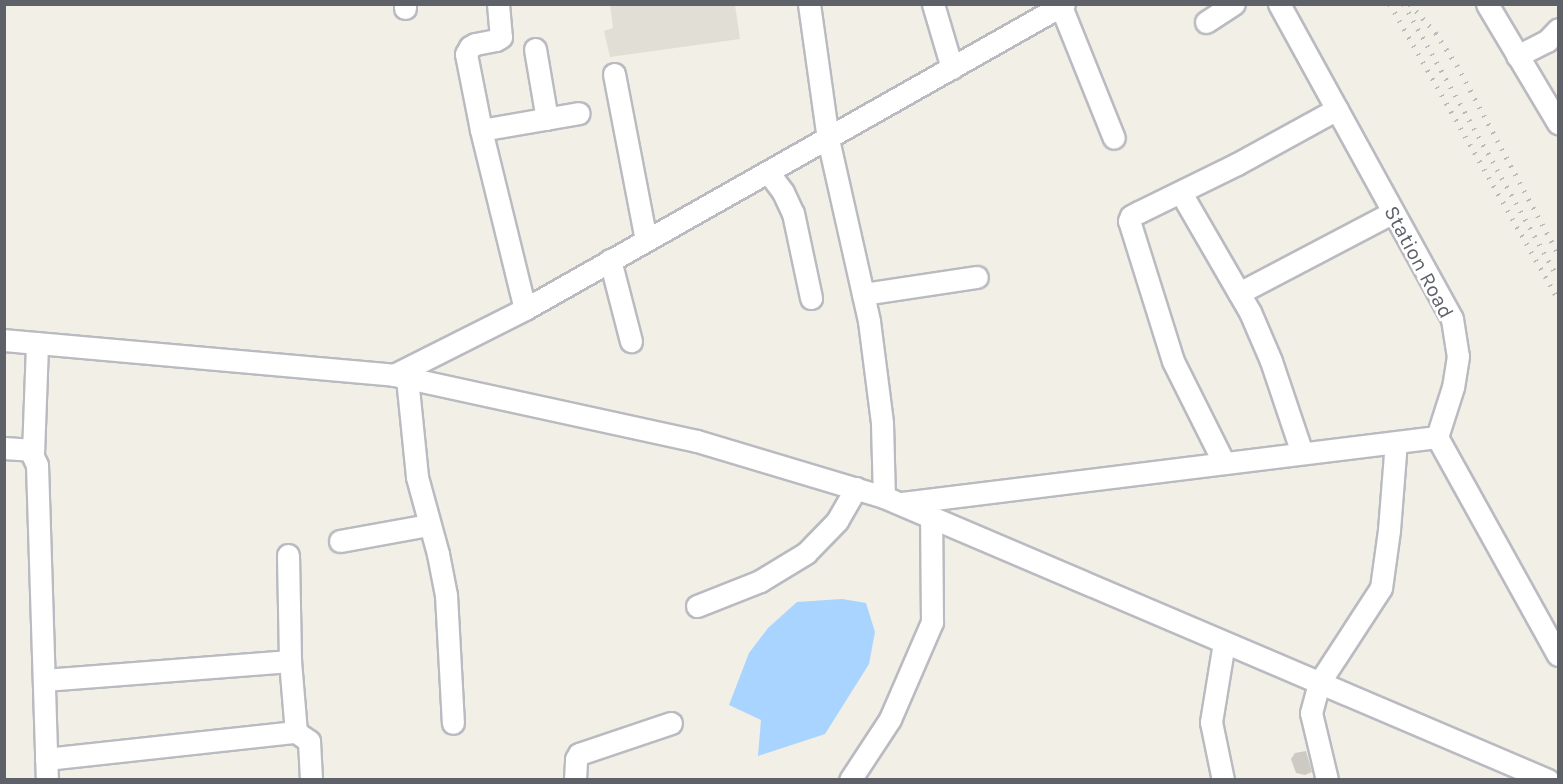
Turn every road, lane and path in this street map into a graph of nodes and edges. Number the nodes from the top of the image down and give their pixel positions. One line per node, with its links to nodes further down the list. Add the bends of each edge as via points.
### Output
1 (498, 4): 18 (street, via 501,37 475,44 466,54)
2 (809, 4): 20 (street)
3 (933, 4): 12 (street)
4 (1234, 4): 8 (street)
5 (1279, 4): 14 (street, Station Road)
6 (1487, 4): 11 (street)
7 (1061, 5): 12 (street); 19 (street)
8 (1206, 22)
9 (1558, 29): 11 (street, via 1547,41)
10 (536, 50): 16 (street)
11 (1517, 56): 17 (street)
12 (952, 68): 20 (street)
13 (614, 74): 24 (street)
14 (1337, 109): 22 (street); 23 (street, Station Road)
15 (579, 113): 16 (street)
16 (547, 119): 18 (street)
17 (1558, 123)
18 (481, 130): 30 (street)
19 (1114, 138)
20 (828, 139): 21 (street); 28 (street)
21 (768, 172): 24 (street); 29 (street, via 793,213)
22 (1180, 193): 27 (street); 40 (street, via 1139,212 1129,221 1173,361)
23 (1393, 212): 27 (street); 35 (street, Station Road, via 1452,319 1458,356 1453,387)
24 (646, 240): 25 (street)
25 (610, 260): 30 (street); 32 (street)
26 (977, 277): 28 (street)
27 (1239, 293): 38 (street, via 1271,361)
28 (863, 294): 42 (street, via 878,376)
29 (811, 298)
30 (525, 309): 34 (street)
31 (4, 340): 33 (street)
32 (631, 342)
33 (37, 343): 34 (street); 39 (street)
34 (401, 377): 41 (street, via 697,441); 44 (street)
35 (1437, 436): 36 (street); 49 (street)
36 (1396, 442): 38 (street); 52 (street, via 1381,588)
37 (4, 448): 39 (street, via 24,448)
38 (1302, 453): 40 (street)
39 (33, 454): 51 (street, via 37,465)
40 (1224, 463): 42 (street)
41 (856, 488): 42 (street); 47 (street, via 837,521 806,553 760,581)
42 (892, 500): 43 (street)
43 (931, 517): 48 (street); 59 (street, via 932,622 890,719)
44 (428, 525): 45 (street); 53 (street, via 446,596)
45 (340, 541)
46 (288, 555): 50 (street)
47 (697, 606)
48 (1224, 642): 52 (street); 60 (street, via 1211,722)
49 (1558, 655)
50 (290, 661): 51 (street); 55 (street)
51 (44, 680): 56 (street)
52 (1319, 683): 61 (street, via 1311,713); 62 (street)
53 (453, 723)
54 (670, 723): 57 (street, via 579,754)
55 (296, 732): 56 (street); 58 (street, via 309,741)
56 (47, 769)
57 (570, 778)
58 (311, 780)
59 (850, 780)
60 (1223, 780)
61 (1327, 780)
62 (1548, 780)

